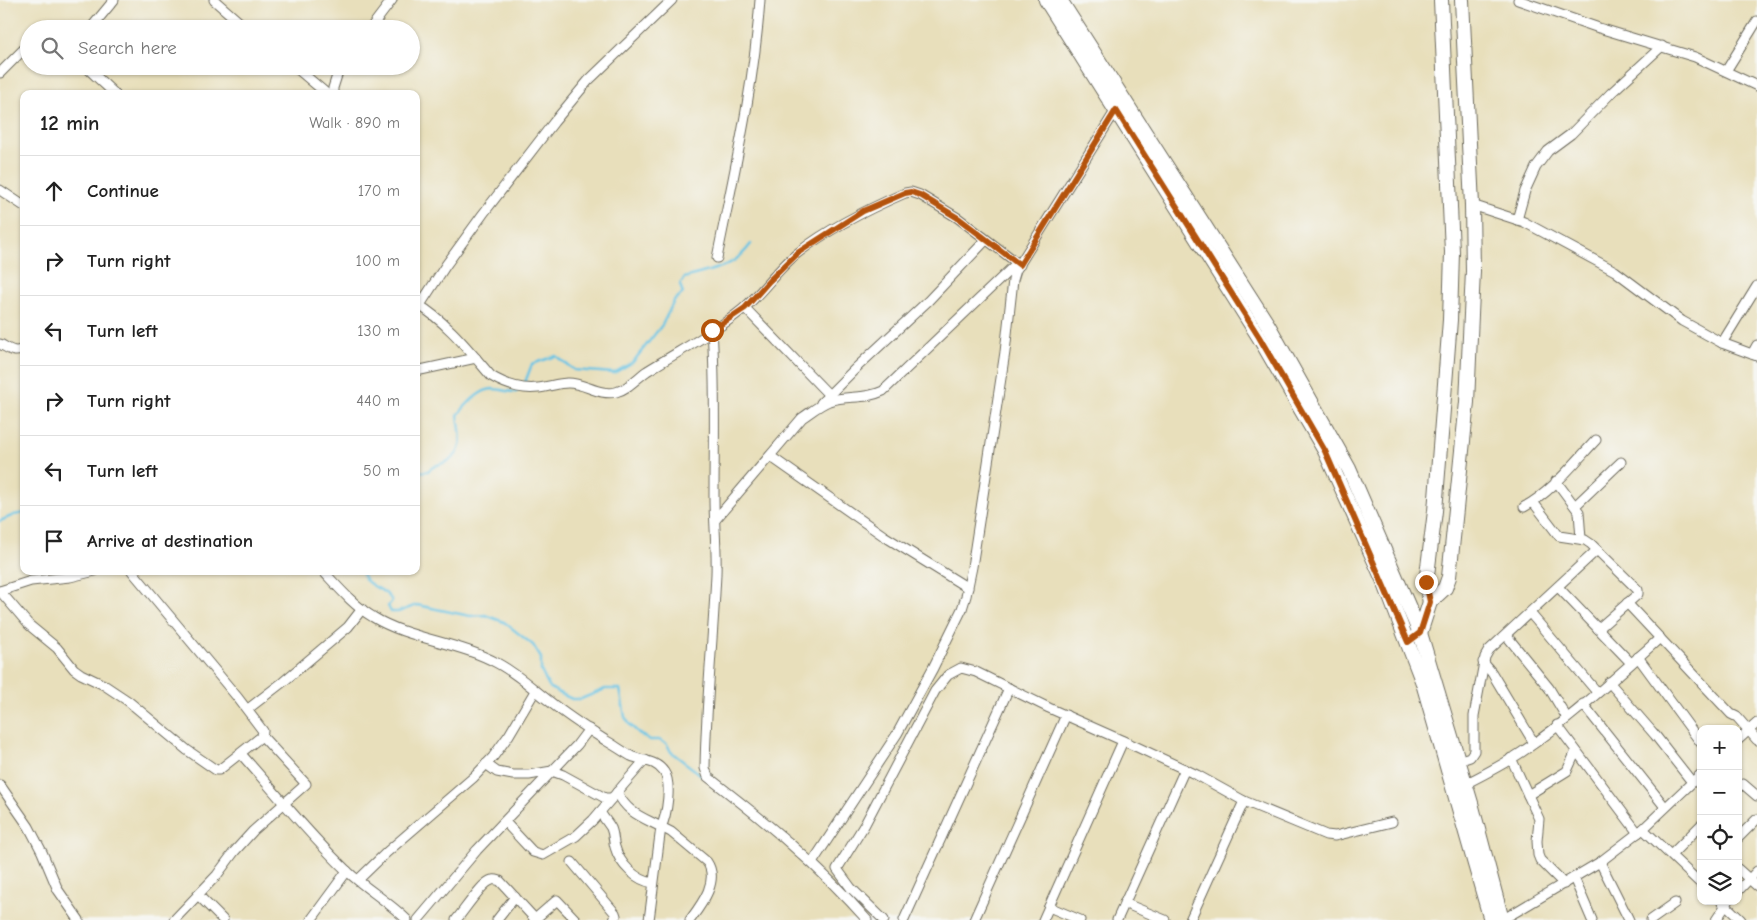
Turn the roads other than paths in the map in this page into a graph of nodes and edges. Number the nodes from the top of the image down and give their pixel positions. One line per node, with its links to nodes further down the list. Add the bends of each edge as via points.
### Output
1 (114, 0): 11 (street)
2 (214, 0): 12 (street)
3 (392, 0): 13 (street)
4 (672, 0): 35 (street, via 588,82 560,115)
5 (760, 0): 32 (street, via 753,70)
6 (1046, 0): 26 (main road)
7 (1060, 0): 69 (main road, via 1268,325 1349,469)
8 (1441, 0): 64 (main road, via 1452,252 1435,511 1426,582)
9 (1462, 0): 29 (main road)
10 (1518, 0): 15 (street)
11 (97, 20)
12 (237, 20)
13 (377, 20)
14 (1757, 21): 17 (street)
15 (1662, 46): 17 (street); 30 (street, via 1571,134 1548,151 1536,167)
16 (20, 53): 18 (street)
17 (1726, 71): 22 (street)
18 (0, 73)
19 (95, 75): 23 (street)
20 (305, 75): 24 (street)
21 (337, 75): 25 (street)
22 (1757, 86)
23 (111, 90)
24 (322, 90)
25 (333, 90)
26 (1116, 110): 33 (street); 72 (main road, via 1259,337 1325,451)
27 (0, 190): 28 (street)
28 (20, 203)
29 (1472, 205): 30 (street); 64 (main road, via 1473,271 1467,402 1450,577 1445,588)
30 (1517, 220): 39 (street, via 1615,271 1664,309)
31 (986, 240): 33 (street); 37 (street, via 920,195 905,193 863,211 799,252); 46 (street, via 928,301)
32 (717, 258)
33 (1018, 264): 47 (street, via 883,391 871,397 830,401); 62 (street, via 1013,280)
34 (1757, 286): 39 (street)
35 (420, 301)
36 (420, 305): 44 (street, via 456,334)
37 (745, 308): 38 (street); 46 (street)
38 (712, 330): 44 (street, via 616,392 604,393 570,383 538,388 513,386 491,376); 55 (street)
39 (1722, 343): 43 (street)
40 (0, 344): 42 (street)
41 (1757, 345): 43 (street)
42 (20, 351)
43 (1754, 355)
44 (476, 358): 45 (street)
45 (420, 370)
46 (829, 395): 47 (street)
47 (817, 407): 49 (street, via 802,418)
48 (1596, 440): 51 (street)
49 (770, 456): 55 (street); 62 (street, via 884,536)
50 (1621, 462): 53 (street)
51 (1556, 481): 52 (street); 53 (street)
52 (1533, 502): 54 (street); 56 (street, via 1559,536)
53 (1575, 506): 56 (street, via 1579,512)
54 (1524, 507)
55 (716, 519): 124 (street, via 706,774)
56 (1581, 539): 57 (street)
57 (1597, 550): 61 (street); 65 (street, via 1638,590 1638,594)
58 (78, 575): 63 (street, via 31,581)
59 (135, 575): 80 (street)
60 (326, 575): 66 (street)
61 (1558, 587): 67 (street); 68 (street)
62 (968, 588): 124 (street, via 955,626 897,734)
63 (0, 591): 94 (street, via 74,669 128,701 216,770)
64 (1430, 602): 69 (main road)
65 (1627, 603): 68 (street); 71 (street)
66 (362, 609): 77 (street, via 400,629 489,659 513,672); 80 (street, via 348,627)
67 (1530, 613): 70 (street); 78 (street)
68 (1598, 628): 73 (street)
69 (1420, 633): 72 (main road); 97 (main road)
70 (1506, 635): 74 (street, via 1489,650); 82 (street, via 1549,688)
71 (1660, 638): 73 (street); 86 (street)
72 (1408, 642): 111 (main road)
73 (1634, 660): 75 (street); 89 (street)
74 (1483, 662): 92 (street); 97 (street, via 1474,716 1474,751 1470,757)
75 (1609, 682): 78 (street); 102 (street)
76 (1009, 688): 81 (street); 157 (street, via 961,668 941,682 865,824 837,869 851,888); 158 (street)
77 (535, 691): 85 (street); 98 (street, via 509,735)
78 (1597, 692): 79 (street)
79 (1583, 704): 82 (street); 112 (street)
80 (248, 709): 87 (street, via 260,725)
81 (1066, 716): 91 (street); 159 (street)
82 (1567, 718): 84 (street)
83 (1757, 723): 86 (street)
84 (1557, 725): 92 (street); 93 (street)
85 (589, 730): 96 (street, via 632,756); 100 (street)
86 (1748, 731): 88 (street); 90 (street)
87 (262, 736): 94 (street); 110 (street, via 306,784)
88 (1742, 736)
89 (1697, 738)
90 (1757, 740)
91 (1123, 741): 99 (street); 142 (street)
92 (1534, 743): 95 (street)
93 (1576, 751): 106 (street, via 1567,771); 119 (street)
94 (241, 754): 110 (street)
95 (1512, 758): 103 (street); 106 (street)
96 (645, 760): 107 (street); 117 (street, via 665,772 668,781 665,819)
97 (1458, 761): 103 (main road)
98 (486, 764): 100 (street, via 497,772 513,775); 131 (street)
99 (1185, 770): 109 (street); 138 (street)
100 (552, 771): 107 (street, via 605,798); 115 (street)
101 (1697, 778): 102 (street)
102 (1692, 782): 112 (street)
103 (1465, 784): 111 (main road)
104 (0, 785): 143 (street, via 29,827 58,890)
105 (1742, 785): 108 (street)
106 (1528, 795): 133 (street, via 1539,819 1537,841 1540,860)
107 (614, 796): 113 (street); 117 (street, via 631,812)
108 (1757, 796)
109 (1244, 801): 116 (street, via 1326,835 1335,836); 164 (street)
110 (284, 803): 125 (street); 136 (street, via 253,831)
111 (1465, 804): 165 (main road); 166 (main road)
112 (1666, 807): 119 (street)
113 (600, 812): 115 (street, via 576,836 543,855 533,852); 132 (street, via 611,829 615,848 628,868 636,877)
114 (1757, 819): 120 (street)
115 (505, 822): 148 (street)
116 (1392, 822)
117 (661, 827): 132 (street); 155 (street, via 672,832 710,866 712,876 703,903)
118 (1697, 829): 121 (street)
119 (1640, 831): 121 (street); 123 (street)
120 (1742, 834)
121 (1671, 856): 129 (street)
122 (572, 862): 153 (street, via 616,914)
123 (1600, 862): 128 (street); 168 (street)
124 (812, 863): 156 (street)
125 (347, 871): 131 (street); 146 (street)
126 (1757, 871): 130 (street)
127 (1742, 873): 130 (street)
128 (1574, 878): 133 (street); 167 (street)
129 (1697, 878)
130 (1749, 879): 134 (street); 135 (street)
131 (358, 880): 147 (street)
132 (653, 883): 154 (street)
133 (1564, 884): 166 (street)
134 (1757, 886)
135 (1742, 887)
136 (198, 895): 144 (street); 145 (street)
137 (514, 897): 149 (street, via 500,881 490,880); 150 (street); 151 (street)
138 (1124, 903): 162 (street); 163 (street)
139 (1675, 903): 169 (street)
140 (1724, 905): 170 (street)
141 (1728, 905): 171 (street)
142 (1049, 906): 160 (street); 161 (street)
143 (79, 920)
144 (174, 920)
145 (222, 920)
146 (311, 920)
147 (407, 920)
148 (418, 920)
149 (456, 920)
150 (497, 920)
151 (535, 920): 152 (street, via 557,900)
152 (576, 920)
153 (614, 920)
154 (648, 920)
155 (690, 920)
156 (867, 920)
157 (884, 920)
158 (904, 920)
159 (974, 920)
160 (1044, 920)
161 (1080, 920)
162 (1117, 920)
163 (1165, 920)
164 (1190, 920)
165 (1491, 920)
166 (1502, 920)
167 (1592, 920)
168 (1629, 920)
169 (1651, 920)
170 (1716, 920)
171 (1741, 920)

